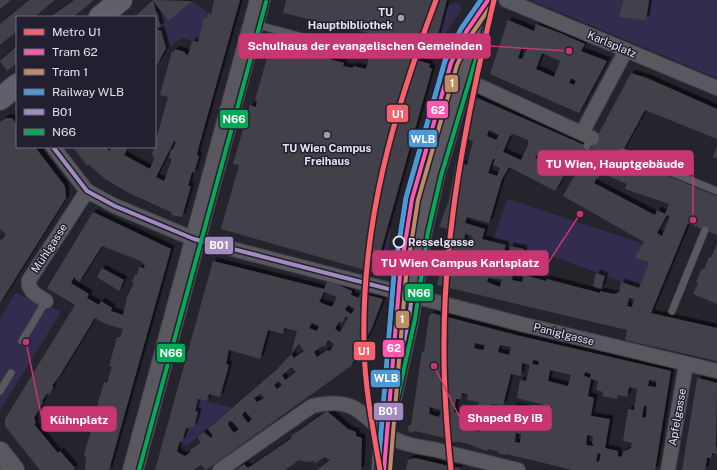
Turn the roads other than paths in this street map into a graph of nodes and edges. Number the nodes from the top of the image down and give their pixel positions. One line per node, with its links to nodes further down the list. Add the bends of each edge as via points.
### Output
1 (121, 0): 5 (main road)
2 (260, 0): 6 (main road)
3 (487, 0): 9 (main road)
4 (506, 0): 7 (street, Karlsplatz)
5 (101, 16)
6 (254, 24): 8 (lane); 16 (main road)
7 (626, 50): 9 (street, via 590,139); 10 (street, Karlsplatz)
8 (363, 53)
9 (462, 78): 17 (main road, via 435,174 422,231)
10 (717, 88)
11 (54, 148): 13 (street)
12 (622, 152): 14 (lane)
13 (87, 191): 16 (street, Paniglgasse, via 115,206); 18 (street, Mühlgasse, via 29,280 28,286 31,290)
14 (717, 191)
15 (705, 230): 19 (lane)
16 (194, 239): 17 (street, Paniglgasse); 28 (main road)
17 (412, 295): 21 (street, Paniglgasse); 25 (main road)
18 (46, 301): 20 (lane)
19 (672, 311)
20 (22, 341)
21 (686, 364): 22 (street, Paniglgasse); 32 (street, Apfelgasse)
22 (717, 371)
23 (11, 373): 24 (lane)
24 (0, 391)
25 (384, 431): 29 (street, via 362,412 347,404 330,402 312,406); 30 (main road); 31 (street, via 401,442)
26 (0, 452): 27 (main road)
27 (14, 470)
28 (132, 470)
29 (220, 470)
30 (382, 470)
31 (518, 470)
32 (668, 470)

